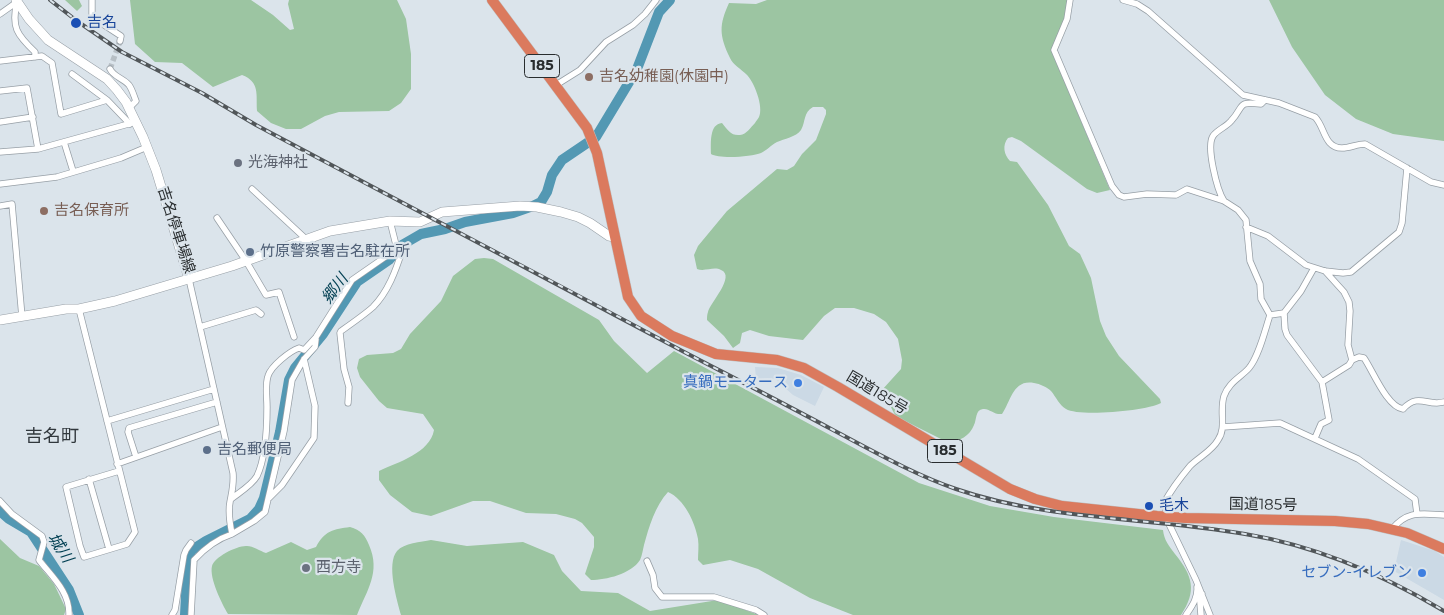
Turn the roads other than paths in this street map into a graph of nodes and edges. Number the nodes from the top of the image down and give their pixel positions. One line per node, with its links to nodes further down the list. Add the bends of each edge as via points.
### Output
1 (92, 0): 8 (street, via 92,16 121,36)
2 (492, 0): 13 (highway, 国道185号 / 185)
3 (656, 0): 13 (street, via 633,26 606,42 580,70)
4 (1070, 0): 30 (street, via 1067,19 1054,50 1112,186 1124,197 1176,194 1187,189)
5 (1123, 0): 16 (street, via 1148,11 1243,95)
6 (17, 1): 7 (street); 9 (street, via 14,22 20,37 35,52); 17 (main road, 吉名停車場線, via 48,40 112,84)
7 (0, 14)
8 (120, 41)
9 (35, 57): 10 (street); 15 (street, via 42,56 52,63 61,114)
10 (0, 61)
11 (110, 69): 17 (street, via 128,84 134,95 136,101)
12 (72, 74): 15 (street)
13 (556, 85): 35 (highway, 国道185号 / 185, via 590,133)
14 (0, 91): 18 (street, via 27,88)
15 (107, 100): 20 (street)
16 (1265, 100): 25 (street, via 1315,117 1332,146 1345,148 1365,144); 30 (street, via 1261,104 1242,105 1231,122 1211,139 1217,184)
17 (129, 108): 20 (main road, 吉名停車場線)
18 (32, 117): 19 (street); 23 (street)
19 (0, 122)
20 (133, 123): 21 (street); 22 (main road, 吉名停車場線)
21 (64, 142): 23 (street); 26 (street)
22 (147, 147): 26 (street); 41 (main road, 吉名停車場線)
23 (38, 149): 24 (street)
24 (0, 152)
25 (1407, 168): 28 (street, via 1431,182); 40 (street, via 1399,232 1352,272)
26 (73, 172): 27 (street)
27 (0, 184)
28 (1444, 185)
29 (252, 188): 36 (street)
30 (1224, 201): 34 (street, via 1238,210 1246,220)
31 (0, 206): 46 (street, via 12,204)
32 (217, 218): 38 (street)
33 (390, 221): 35 (main road, 吉名停車場線, via 420,222 442,212 534,207 578,217); 36 (main road, 吉名停車場線, via 336,230); 37 (street)
34 (1246, 227): 39 (street, via 1268,236); 45 (street, via 1250,261 1260,284 1260,299)
35 (614, 237): 71 (highway, 国道185号 / 185, via 631,302 647,321 672,336 716,354 777,360 804,368 1023,495 1062,506)
36 (306, 239): 38 (main road, 吉名停車場線)
37 (398, 247): 50 (street, via 352,280); 57 (street, via 402,250 398,266 379,299 341,331 344,369 350,387)
38 (246, 261): 41 (main road, 吉名停車場線); 49 (street, via 266,295 279,292)
39 (1314, 268): 40 (street); 43 (street)
40 (1325, 271): 52 (street, via 1349,302 1348,345)
41 (190, 279): 42 (main road); 48 (street)
42 (79, 310): 46 (main road, via 66,309); 58 (street)
43 (1284, 313): 45 (street); 53 (street, via 1287,335)
44 (261, 314): 48 (street, via 256,310)
45 (1270, 315): 60 (street, via 1253,361 1227,390 1221,410)
46 (22, 317): 47 (main road)
47 (0, 320)
48 (200, 327): 54 (street)
49 (294, 337)
50 (316, 340): 51 (street); 67 (street, via 304,350 294,350 268,375 266,439 258,472 253,481)
51 (304, 359): 66 (street, via 292,380); 66 (street, via 315,406 314,438 282,485)
52 (1352, 360): 53 (street); 56 (street, via 1364,358 1397,408 1404,408 1416,400)
53 (1322, 382): 61 (street, via 1329,420 1321,424)
54 (214, 389): 55 (street); 58 (street)
55 (217, 402): 59 (street); 62 (street, via 129,428)
56 (1444, 402)
57 (348, 403)
58 (107, 421): 63 (street)
59 (222, 427): 62 (street); 67 (street, via 233,473 234,487)
60 (1224, 427): 61 (street, via 1280,422); 71 (street, via 1220,439 1190,466 1172,490 1164,504)
61 (1315, 438): 69 (street, via 1358,459 1415,499)
62 (136, 457): 63 (street)
63 (117, 464): 64 (street)
64 (119, 471): 65 (street); 75 (street, via 136,532 127,544)
65 (89, 479): 75 (street); 75 (street, via 66,486 80,546 84,556)
66 (269, 498): 73 (street, via 265,512)
67 (230, 500): 73 (street)
68 (0, 501): 82 (street, via 42,536 44,542 39,560 62,588 70,606)
69 (1417, 514): 70 (street); 72 (street, via 1401,518)
70 (1444, 515)
71 (1167, 517): 72 (highway, 国道185号 / 185, via 1335,522); 80 (street)
72 (1392, 529): 76 (highway, 国道185号 / 185)
73 (231, 534): 78 (street)
74 (191, 543): 77 (street)
75 (108, 549)
76 (1444, 549)
77 (187, 551): 78 (street); 83 (street, via 176,610)
78 (193, 559): 84 (street)
79 (647, 561): 85 (street, via 655,588 662,597 714,597)
80 (1196, 580): 81 (street); 86 (street, via 1197,592)
81 (1202, 594): 87 (street); 88 (street)
82 (69, 615)
83 (172, 615)
84 (191, 615)
85 (764, 615)
86 (1186, 615)
87 (1201, 615)
88 (1210, 615)

